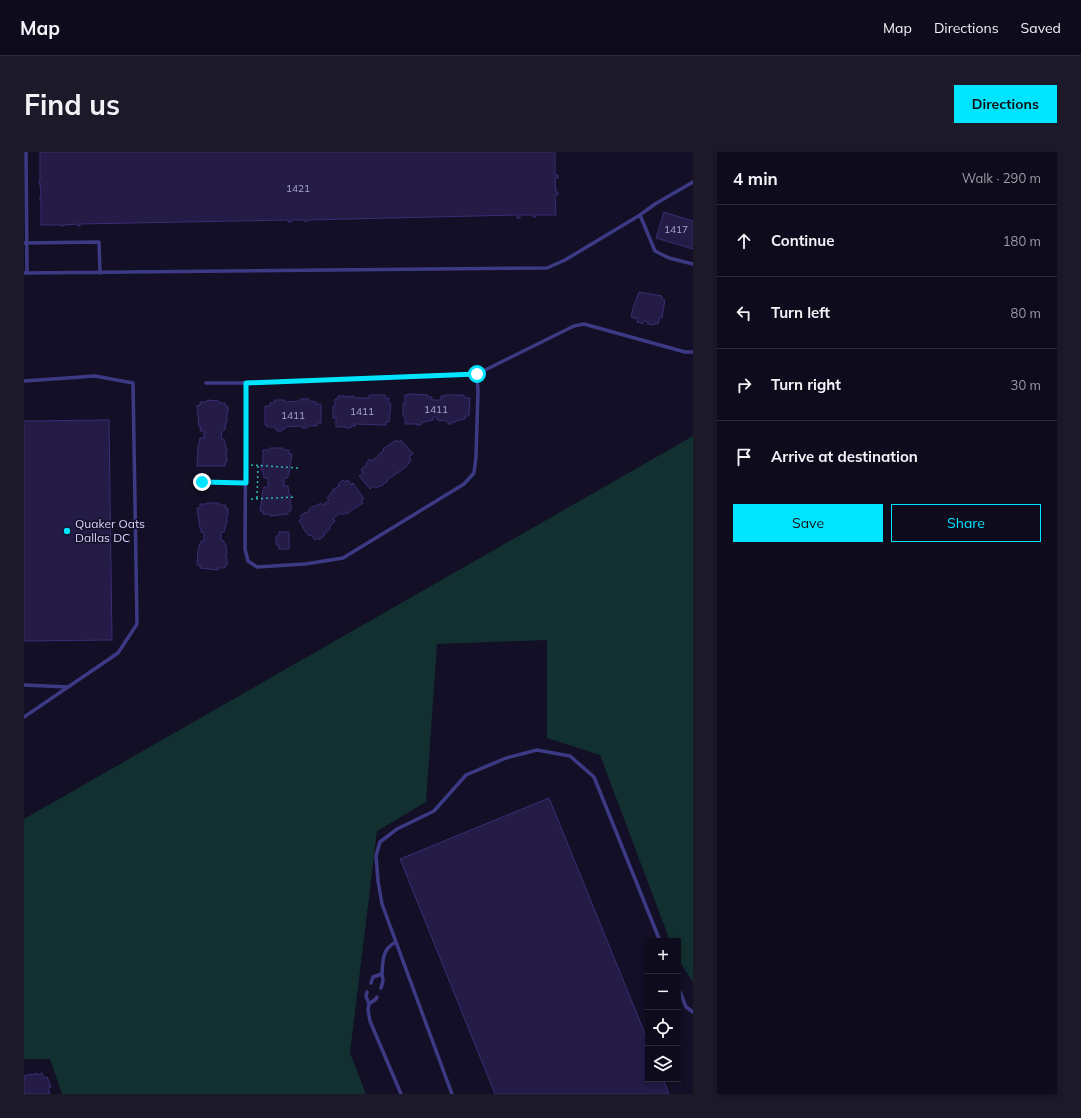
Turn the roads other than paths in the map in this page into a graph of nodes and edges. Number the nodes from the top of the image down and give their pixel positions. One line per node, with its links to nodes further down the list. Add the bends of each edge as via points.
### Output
1 (26, 152): 4 (lane)
2 (693, 182): 3 (lane)
3 (640, 215): 5 (lane, via 655,251 669,258); 7 (lane, via 547,268)
4 (25, 243): 6 (lane); 7 (lane, via 99,242)
5 (693, 264)
6 (26, 273): 7 (lane)
7 (100, 273)
8 (693, 352): 9 (lane, via 580,324)
9 (477, 374): 12 (lane); 14 (lane, via 474,473 464,484 343,558 305,564 257,567 248,561 245,549)
10 (24, 381): 16 (lane, via 95,376 133,383 137,624 118,653)
11 (206, 383): 12 (lane)
12 (246, 383): 14 (lane)
13 (202, 482): 14 (lane)
14 (246, 483)
15 (24, 685): 16 (lane)
16 (68, 687): 17 (lane)
17 (24, 717)
18 (659, 938): 19 (lane, via 594,777 570,756 536,750 506,758 466,775 434,811 397,829 380,842 376,856 378,881 382,904)
19 (396, 942): 20 (lane, via 389,945 383,955); 29 (lane)
20 (382, 974): 21 (lane, via 373,977); 22 (lane)
21 (371, 983)
22 (382, 988)
23 (367, 992): 26 (lane)
24 (681, 994): 27 (lane, via 686,1007)
25 (377, 997): 26 (lane)
26 (369, 1004): 28 (lane, via 370,1021)
27 (693, 1012)
28 (401, 1094)
29 (452, 1094)

